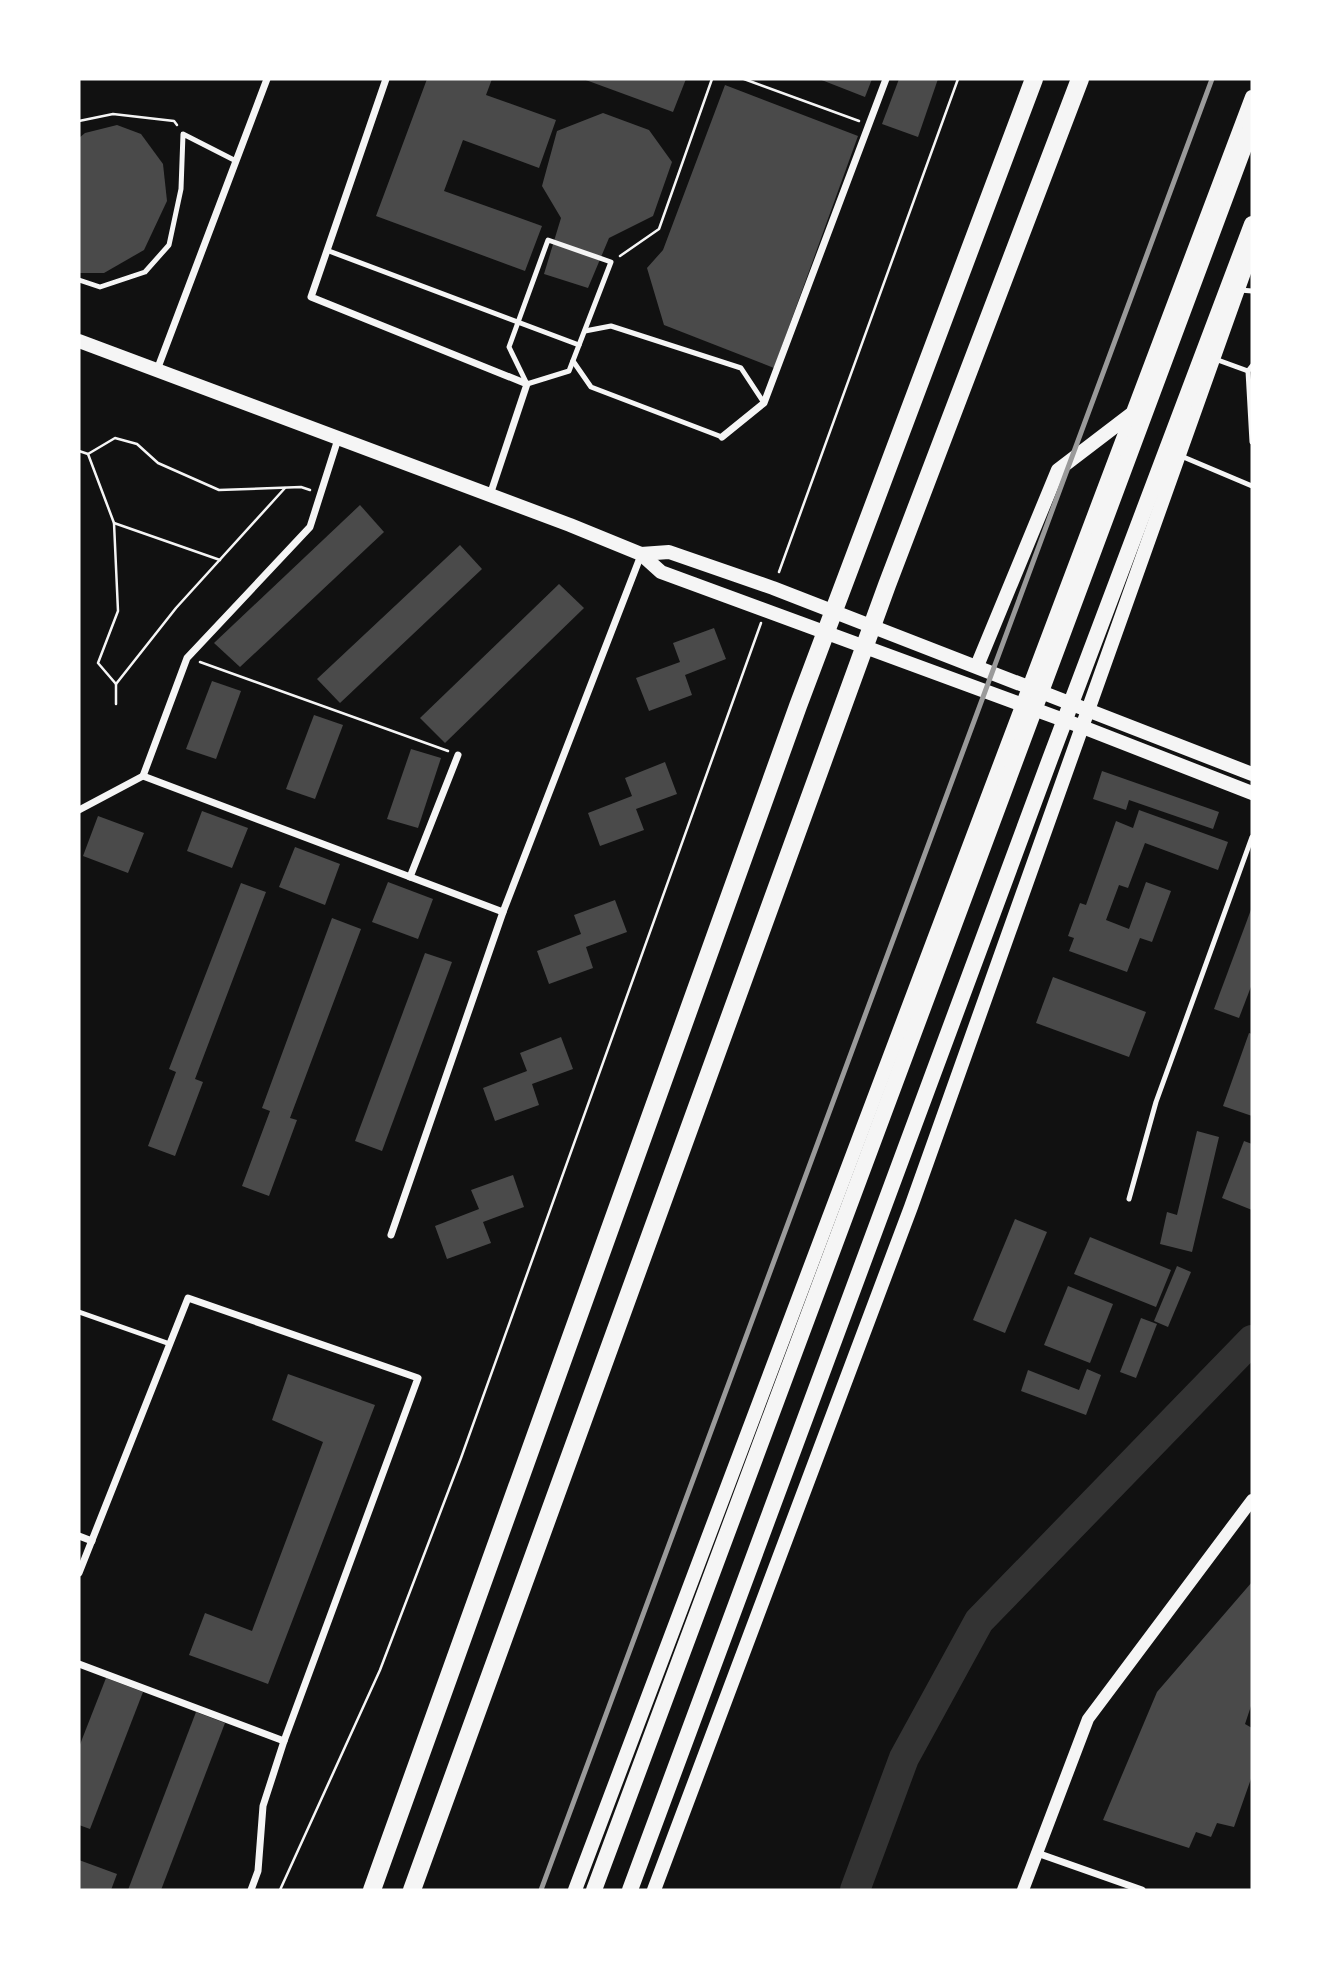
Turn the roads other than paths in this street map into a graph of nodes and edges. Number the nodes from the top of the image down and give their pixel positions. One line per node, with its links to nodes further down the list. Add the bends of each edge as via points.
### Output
1 (267, 79): 8 (street)
2 (386, 79): 11 (street)
3 (886, 79): 24 (street)
4 (1034, 79): 58 (highway, via 798,706)
5 (1080, 79): 59 (highway, via 887,584)
6 (1252, 97): 25 (main road)
7 (1252, 126): 61 (highway)
8 (236, 161): 12 (lane, via 183,134 181,189 169,245 145,272 100,287); 22 (street)
9 (1252, 224): 62 (highway)
10 (1252, 250): 13 (main road)
11 (329, 251): 15 (lane); 23 (street, via 310,297)
12 (79, 280)
13 (1237, 289): 14 (lane); 19 (main road)
14 (1252, 291)
15 (518, 321): 16 (lane, via 548,240 611,262); 18 (lane); 23 (lane, via 509,346)
16 (585, 331): 18 (lane); 24 (lane, via 611,326 741,368)
17 (79, 341): 22 (main road)
18 (579, 345): 20 (lane)
19 (1212, 358): 21 (lane); 29 (main road)
20 (573, 361): 23 (lane, via 569,371); 26 (lane, via 591,387)
21 (1250, 369): 28 (lane)
22 (157, 370): 27 (main road)
23 (527, 384): 31 (street)
24 (764, 403): 26 (street)
25 (1130, 415): 33 (main road, via 1058,470); 34 (main road)
26 (722, 437)
27 (338, 439): 31 (main road); 40 (street, via 310,527 187,658)
28 (1252, 442)
29 (1177, 455): 30 (lane); 36 (main road)
30 (1252, 486)
31 (490, 496): 32 (main road)
32 (641, 554): 33 (main road, via 669,552); 35 (main road, via 661,572); 45 (street)
33 (977, 666): 34 (main road)
34 (1030, 686): 35 (main road); 36 (main road)
35 (1022, 704): 37 (main road); 60 (main road)
36 (1087, 710): 37 (main road); 39 (main road)
37 (1080, 726): 41 (main road); 63 (main road, via 911,1206)
38 (458, 755): 44 (street)
39 (1252, 774)
40 (143, 776): 42 (street); 44 (street)
41 (1252, 793)
42 (79, 810)
43 (1252, 836): 46 (lane, via 1156,1102)
44 (410, 877): 45 (street)
45 (503, 912): 47 (street)
46 (1129, 1199)
47 (391, 1235)
48 (79, 1312): 49 (lane)
49 (170, 1344): 52 (street); 55 (street, via 188,1298 418,1378)
50 (1252, 1503): 56 (street, via 1088,1719)
51 (79, 1536): 52 (street)
52 (92, 1541): 53 (street)
53 (79, 1573)
54 (79, 1664): 55 (street)
55 (284, 1741): 57 (street, via 263,1806 258,1871)
56 (1037, 1853): 64 (street); 65 (street)
57 (251, 1890)
58 (372, 1890)
59 (412, 1890)
60 (575, 1890)
61 (594, 1890)
62 (630, 1890)
63 (654, 1890)
64 (1023, 1890)
65 (1142, 1890)

